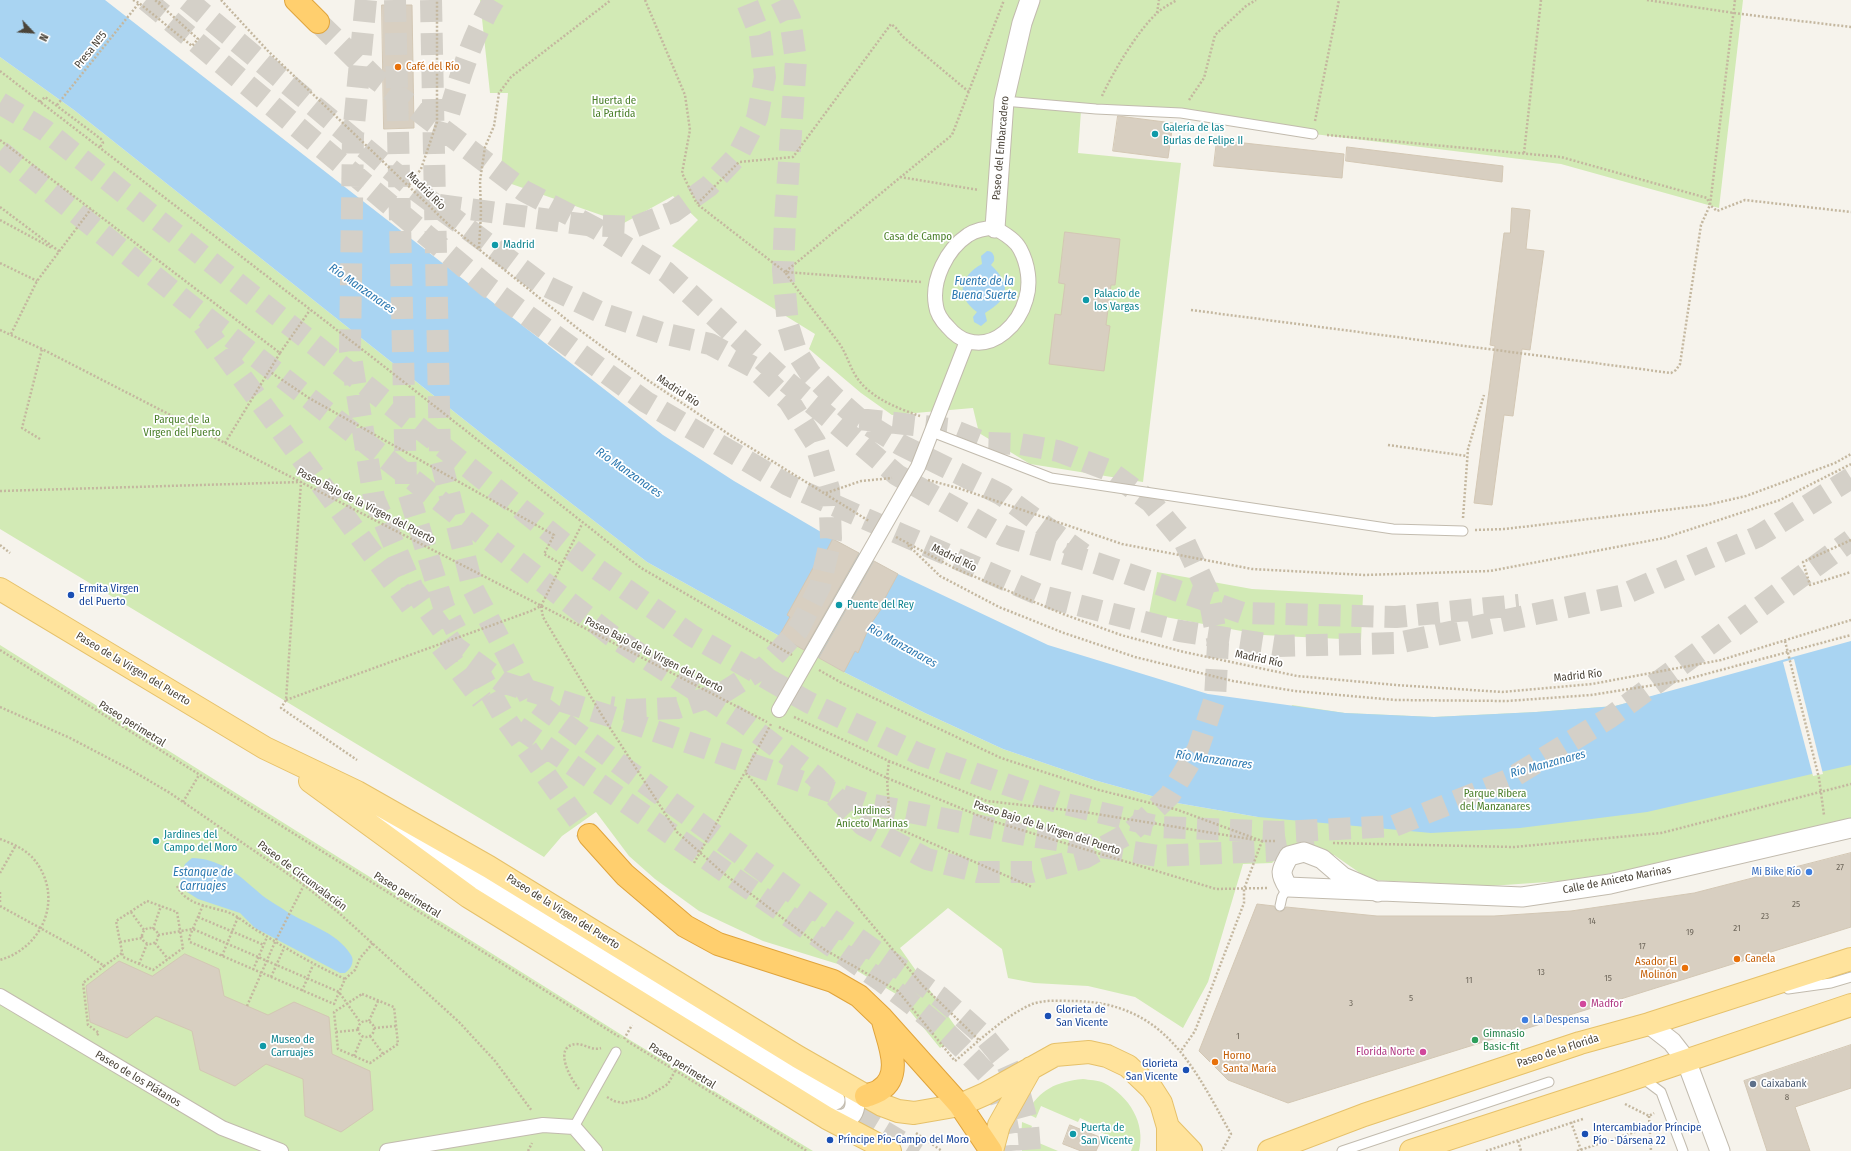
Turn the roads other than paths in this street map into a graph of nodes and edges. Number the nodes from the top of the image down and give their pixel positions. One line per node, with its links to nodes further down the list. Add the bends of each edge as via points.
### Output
1 (296, 0): 3 (highway)
2 (1030, 0): 4 (street, Paseo del Embarcadero, via 1022,23)
3 (318, 22)
4 (1004, 101): 5 (lane, via 1181,113); 6 (street, Paseo del Embarcadero)
5 (1313, 134)
6 (995, 228): 7 (street, via 969,234 954,248 941,266 936,307 952,332); 7 (street, via 1020,248 1029,278 1026,300 1015,322 999,338 982,342)
7 (967, 341): 8 (street)
8 (934, 427): 9 (lane, via 1051,478 1393,529); 11 (street, via 918,467)
9 (1464, 531)
10 (0, 589): 12 (main road, Paseo de la Virgen del Puerto)
11 (779, 710)
12 (265, 748): 30 (main road, Paseo de la Virgen del Puerto, via 356,792 489,867); 32 (main road, Paseo de la Virgen del Puerto, via 469,897)
13 (1851, 828): 16 (street, Calle de Aniceto Marinas, via 1610,884 1522,897)
14 (589, 835): 23 (highway, via 625,875 685,926 718,944 833,981 859,996)
15 (1288, 887): 16 (street, Calle de Aniceto Marinas); 16 (street, Calle de Aniceto Marinas, via 1282,878 1281,869 1289,856 1304,852 1322,859 1343,878); 17 (lane)
16 (1378, 892)
17 (1280, 906)
18 (1851, 959): 21 (main road, Paseo de la Florida)
19 (1851, 977): 21 (lane, via 1831,983)
20 (0, 996): 36 (street, Paseo de los Plátanos, via 222,1128)
21 (1731, 997): 24 (main road, Paseo de la Florida)
22 (1851, 1004): 26 (main road)
23 (882, 1018): 30 (highway, via 893,1060 893,1073 880,1090); 31 (highway)
24 (1649, 1024): 26 (street, via 1672,1042); 43 (main road, Paseo de la Florida, via 1580,1043 1372,1112)
25 (616, 1052): 35 (lane)
26 (1686, 1060): 28 (main road); 33 (street)
27 (1032, 1067): 31 (main road, Paseo de la Virgen del Puerto); 34 (main road, via 1055,1055 1089,1052 1107,1056 1128,1066 1152,1089 1161,1103); 40 (main road, via 999,1125)
28 (1640, 1076): 45 (main road); 46 (lane, via 1661,1092)
29 (1550, 1082): 44 (lane)
30 (859, 1093): 31 (main road, Paseo de la Virgen del Puerto, via 898,1111 914,1112); 32 (street, via 856,1107 844,1119)
31 (960, 1105): 40 (highway)
32 (831, 1109): 39 (main road, Paseo de la Virgen del Puerto)
33 (1704, 1111): 47 (lane); 48 (street)
34 (1168, 1127): 41 (main road); 42 (main road)
35 (574, 1128): 37 (street, via 543,1125); 38 (street)
36 (282, 1151)
37 (387, 1151)
38 (595, 1151)
39 (890, 1151)
40 (992, 1151)
41 (1168, 1151)
42 (1191, 1151)
43 (1268, 1151)
44 (1342, 1151)
45 (1411, 1151)
46 (1683, 1151)
47 (1714, 1151)
48 (1720, 1151)

